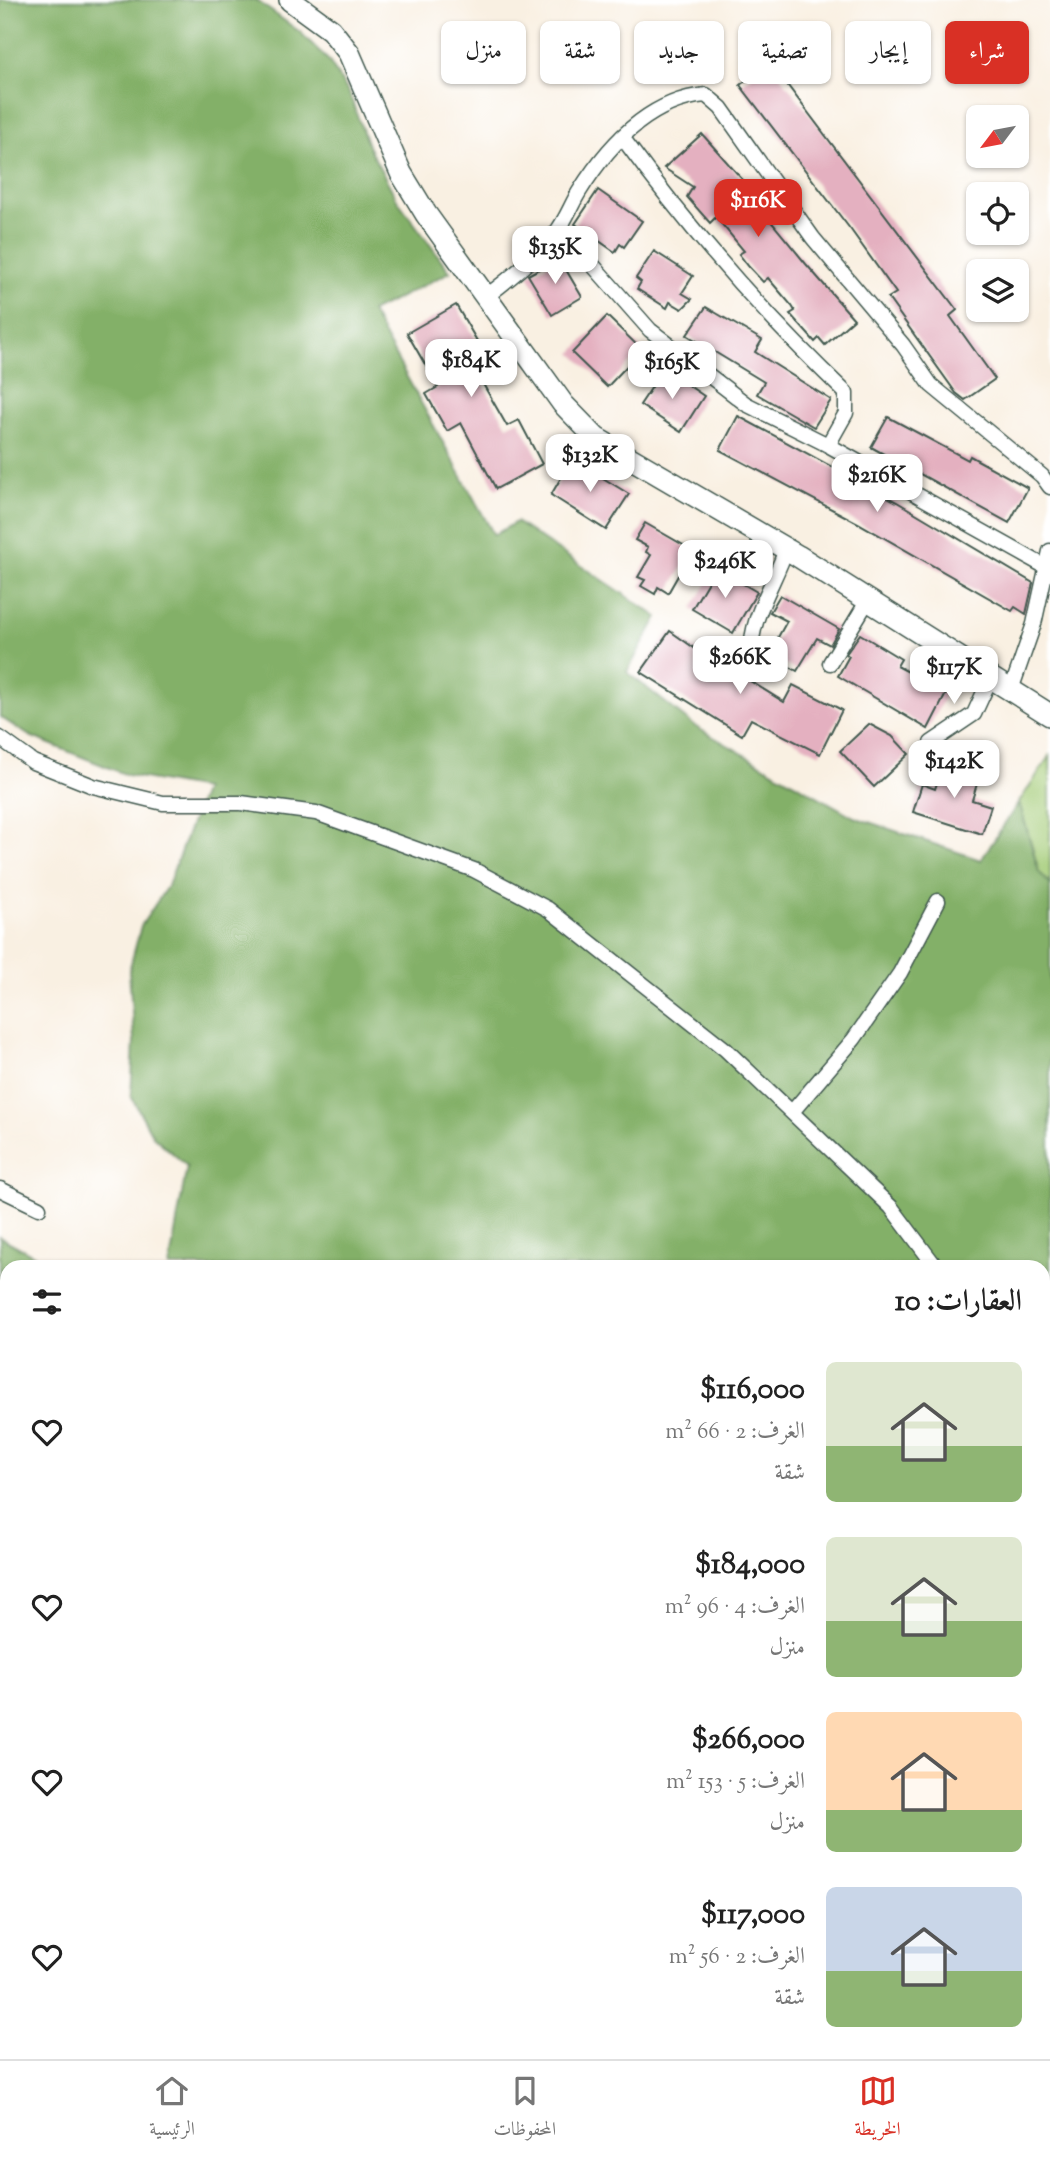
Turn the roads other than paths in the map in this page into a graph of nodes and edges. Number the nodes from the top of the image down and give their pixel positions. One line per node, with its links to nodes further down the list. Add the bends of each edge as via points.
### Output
1 (290, 0): 4 (street, via 331,30 349,53 401,173)
2 (622, 137): 3 (street, via 591,173); 5 (street, via 668,200 797,346 846,393 846,413); 6 (street, via 654,111 681,99 712,98 813,238 931,385)
3 (556, 233): 4 (street); 5 (street, via 583,254 650,330 746,404)
4 (484, 298): 7 (street, via 563,404 596,438)
5 (828, 445): 9 (street)
6 (1050, 487)
7 (786, 550): 10 (street); 11 (street, via 759,612 750,643)
8 (1050, 551): 9 (street)
9 (1046, 567): 14 (street, via 1034,624)
10 (868, 600): 12 (street); 13 (street)
11 (752, 658)
12 (830, 663)
13 (991, 677): 14 (street); 17 (street, via 974,714)
14 (1011, 690): 15 (street)
15 (1050, 715)
16 (0, 738): 19 (street, via 33,762 93,786 163,803 241,803 316,813 474,870 548,909 725,1049)
17 (931, 743)
18 (938, 901): 19 (street, via 900,973 854,1039)
19 (792, 1112): 22 (street, via 891,1208)
20 (0, 1189): 21 (street)
21 (39, 1208)
22 (931, 1260)

